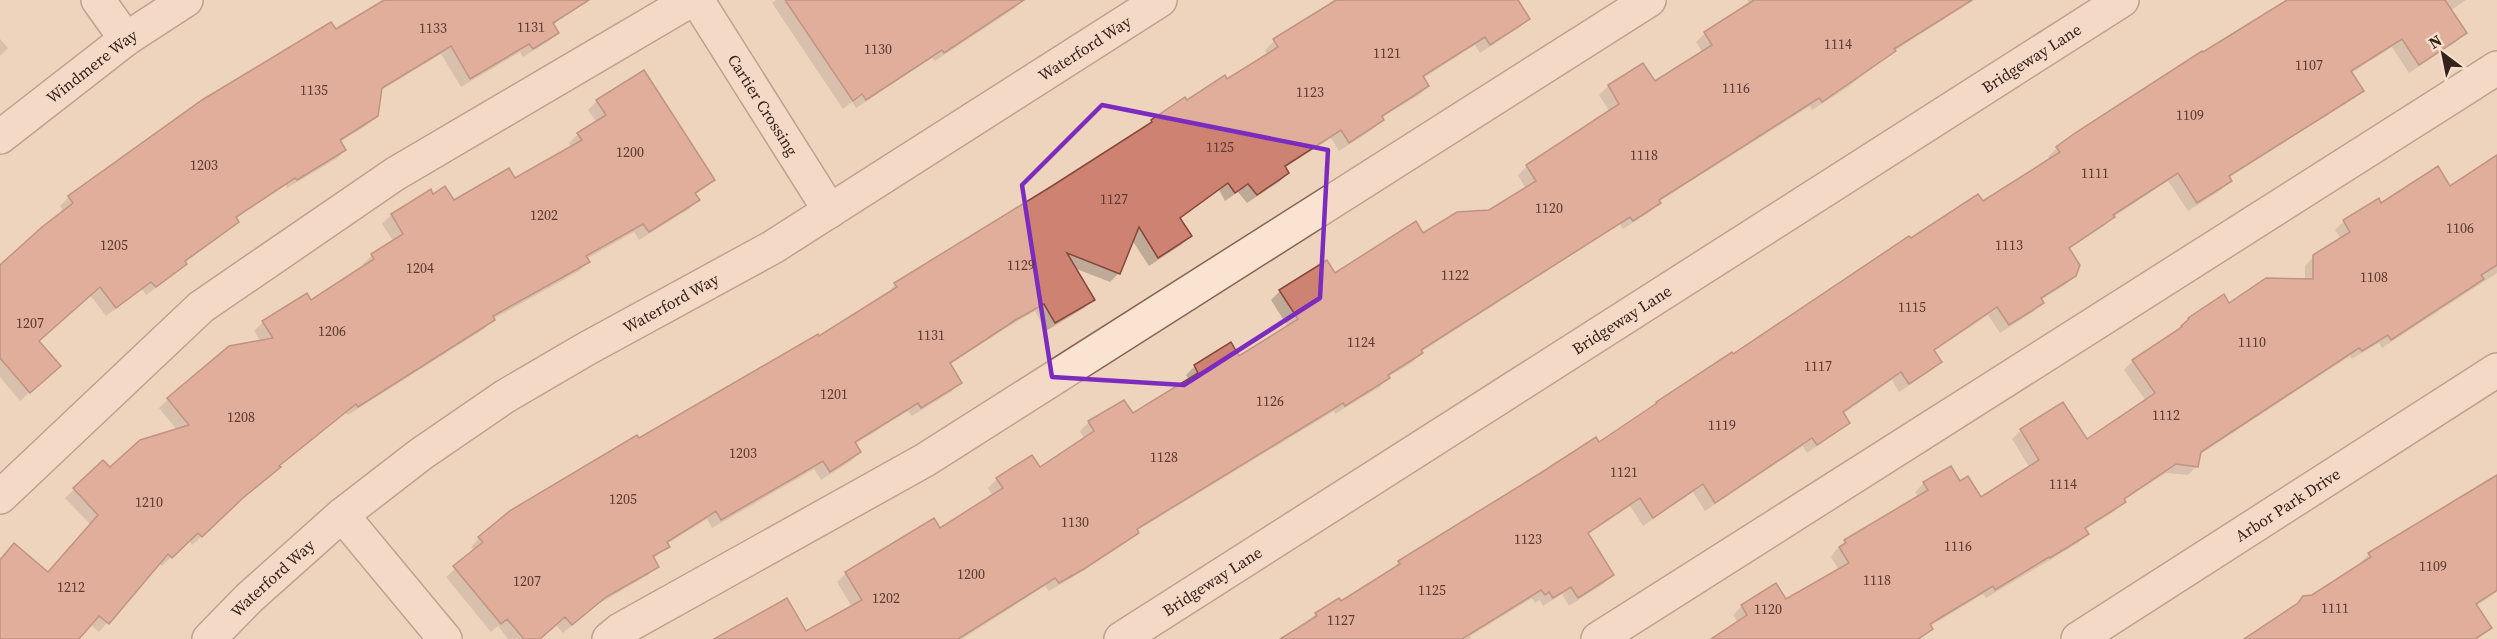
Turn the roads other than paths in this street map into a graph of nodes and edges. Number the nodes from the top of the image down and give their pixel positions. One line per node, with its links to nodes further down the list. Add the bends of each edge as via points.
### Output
1 (98, 0): 8 (street)
2 (186, 0): 8 (street, Windmere Way)
3 (691, 0): 13 (street, via 395,174 201,307)
4 (697, 0): 11 (street, Cartier Crossing)
5 (1160, 0): 11 (street, Waterford Way)
6 (1649, 0): 17 (street, via 925,460)
7 (2122, 0): 18 (street, Bridgeway Lane)
8 (126, 39): 10 (street, Windmere Way)
9 (2497, 68): 19 (street)
10 (0, 138)
11 (830, 211): 14 (street, Waterford Way, via 773,247 504,397)
12 (2497, 370): 20 (street, Arbor Park Drive)
13 (0, 497)
14 (342, 515): 15 (street, Waterford Way, via 249,598); 16 (street)
15 (210, 639)
16 (445, 639)
17 (609, 639)
18 (1121, 639)
19 (1598, 639)
20 (2078, 639)

